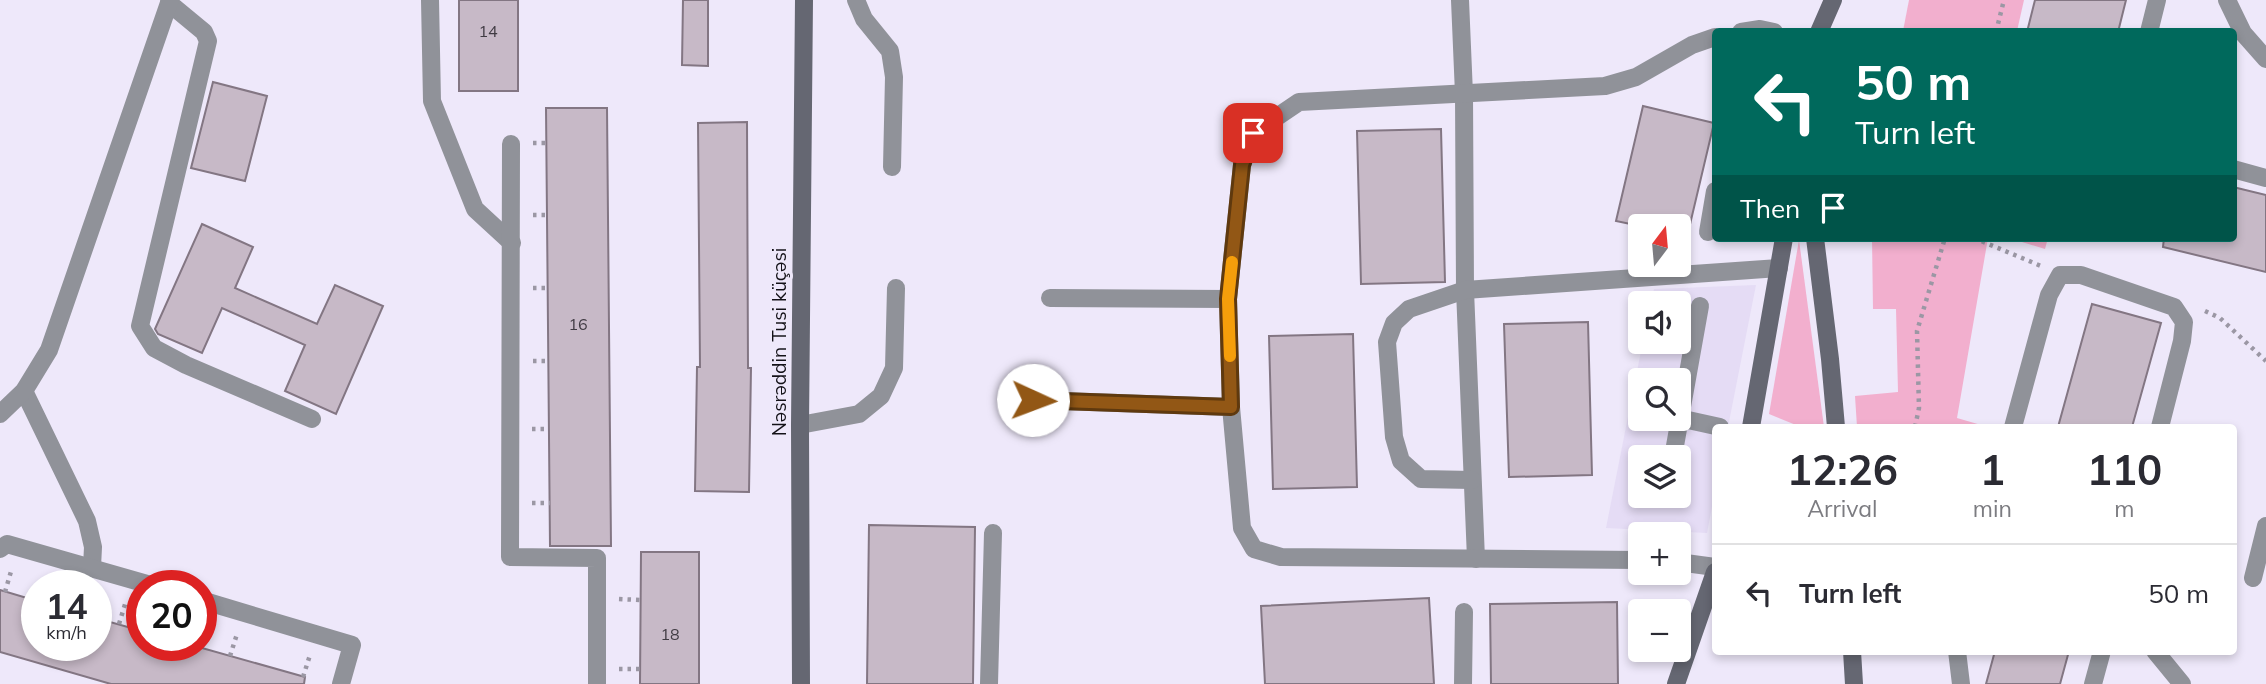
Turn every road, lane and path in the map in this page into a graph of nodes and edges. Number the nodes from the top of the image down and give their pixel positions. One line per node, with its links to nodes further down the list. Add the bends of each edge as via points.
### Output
1 (430, 0): 26 (lane, via 432,101 475,209)
2 (804, 0): 48 (main road, Nəsrəddin Tusi küçəsi)
3 (856, 0): 17 (lane, via 864,19 890,51 894,77)
4 (1460, 0): 15 (lane)
5 (1833, 0): 10 (main road)
6 (2004, 0): 11 (path)
7 (2157, 0): 12 (lane)
8 (2227, 0): 14 (lane, via 2243,33)
9 (169, 1): 37 (lane, via 49,350); 41 (lane, via 208,41 140,326 154,348)
10 (1821, 28)
11 (1997, 28)
12 (2150, 28)
13 (1712, 38): 15 (lane, via 1636,77 1605,86)
14 (2266, 59)
15 (1464, 94): 30 (lane); 32 (lane, via 1299,102 1253,133 1242,165)
16 (511, 144): 26 (lane)
17 (892, 167)
18 (2237, 170): 19 (lane)
19 (2266, 178)
20 (1712, 209): 21 (lane)
21 (1708, 232)
22 (1783, 242): 27 (main road)
23 (1815, 242): 44 (main road)
24 (1944, 242): 45 (path, via 1917,331)
25 (1984, 242): 28 (path)
26 (512, 243): 69 (lane, via 510,556 597,558)
27 (1779, 268): 30 (lane); 43 (main road)
28 (2060, 275): 34 (lane, via 2081,275); 46 (lane, via 2049,295)
29 (896, 288): 48 (lane, via 894,369 881,396 859,414)
30 (1465, 290): 50 (lane); 50 (lane, via 1409,309 1394,323 1387,342 1394,438 1401,461 1421,479)
31 (1050, 298): 32 (lane)
32 (1228, 299): 39 (lane)
33 (1700, 306): 36 (lane)
34 (2174, 307): 35 (path, via 2220,318); 47 (lane, via 2184,322 2182,341)
35 (2266, 361)
36 (1688, 368)
37 (24, 391): 40 (lane); 57 (lane, via 87,521)
38 (1033, 400): 39 (lane)
39 (1231, 407): 54 (lane, via 1242,528 1254,549 1281,557)
40 (0, 414)
41 (313, 419)
42 (1691, 421): 49 (lane)
43 (1752, 424)
44 (1836, 424)
45 (1916, 424)
46 (2014, 424)
47 (2161, 424)
48 (800, 425): 70 (main road, Nəsrəddin Tusi küçəsi)
49 (1712, 425)
50 (1472, 480): 54 (lane)
51 (2266, 526): 61 (lane)
52 (993, 533): 71 (lane)
53 (0, 549): 57 (lane, via 8,544)
54 (1476, 559): 55 (lane)
55 (1628, 560)
56 (1691, 564): 58 (lane)
57 (92, 567): 59 (lane)
58 (1712, 568)
59 (126, 577)
60 (1712, 578): 73 (main road)
61 (2253, 578)
62 (217, 605): 68 (lane, via 352,645)
63 (1464, 612): 72 (lane)
64 (1852, 655): 74 (main road)
65 (1957, 655): 75 (lane)
66 (2101, 655): 76 (lane)
67 (2158, 655): 77 (lane)
68 (341, 684)
69 (597, 684)
70 (801, 684)
71 (989, 684)
72 (1462, 684)
73 (1676, 684)
74 (1854, 684)
75 (1961, 684)
76 (2093, 684)
77 (2182, 684)

